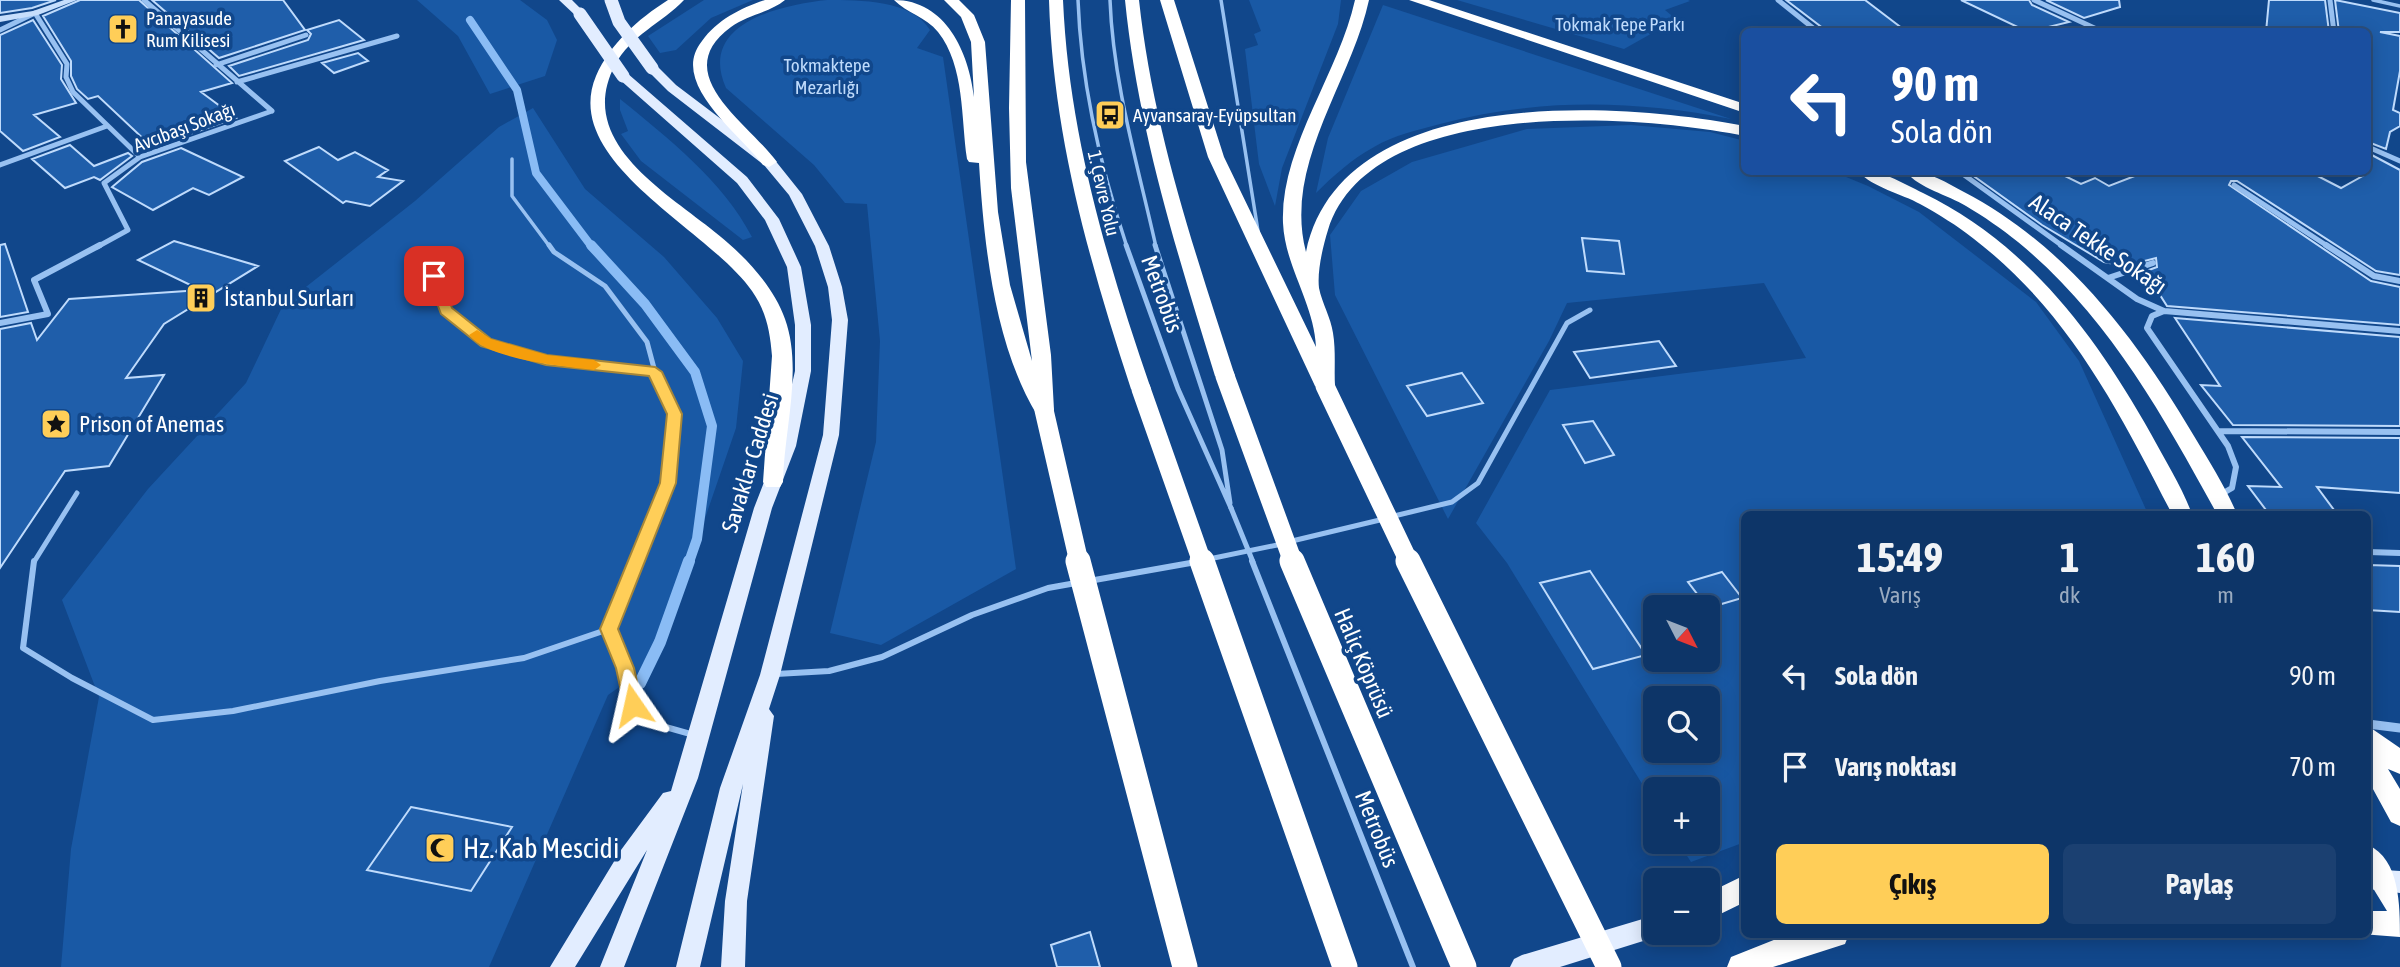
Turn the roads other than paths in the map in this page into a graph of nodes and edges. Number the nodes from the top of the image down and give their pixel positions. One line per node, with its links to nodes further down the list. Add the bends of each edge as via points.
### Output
1 (73, 0): 23 (street)
2 (144, 0): 31 (street)
3 (565, 0): 62 (main road, Savaklar Caddesi, bridge, via 623,76 742,180 772,219 794,267 803,325 803,371 796,413)
4 (611, 0): 40 (main road, bridge, via 619,22 652,68)
5 (677, 0): 62 (highway, via 640,26 602,74 597,91 600,129 635,176 724,247 776,318 781,342)
6 (778, 0): 40 (highway, via 731,19 714,33 700,58 699,71 710,95)
7 (901, 0): 46 (highway, via 938,21 953,40 961,64 976,167)
8 (951, 0): 46 (highway, via 967,15 978,42)
9 (1018, 0): 59 (highway, via 1018,173 1044,360)
10 (1056, 0): 95 (highway, 1. Çevre Yolu, bridge, via 1073,165 1101,270)
11 (1078, 0): 65 (lane, Metrobüs, via 1086,80 1109,197 1183,402)
12 (1110, 0): 65 (lane, Metrobüs, via 1126,110 1158,257 1222,450)
13 (1132, 0): 97 (highway, Haliç Köprüsü, bridge, via 1162,166 1225,376 1293,562)
14 (1167, 0): 47 (highway, via 1216,157)
15 (1221, 0): 47 (lane, via 1236,61 1247,170)
16 (1416, 0): 33 (highway)
17 (1778, 0): 25 (street)
18 (2034, 0): 26 (street)
19 (2329, 0): 27 (street)
20 (2373, 0): 22 (lane)
21 (1361, 6): 52 (highway, via 1347,51 1307,141 1294,197 1293,241)
22 (2400, 6)
23 (35, 13): 24 (street); 28 (street); 34 (street, via 68,64 66,77 73,92)
24 (0, 19)
25 (1813, 28)
26 (2094, 28)
27 (2333, 28)
28 (0, 30)
29 (306, 35): 31 (street)
30 (397, 36): 32 (street)
31 (216, 65): 32 (street)
32 (237, 82): 37 (street, Avcıbaşı Sokağı, via 272,111)
33 (1741, 108)
34 (107, 126): 37 (street); 41 (street)
35 (1741, 130): 52 (highway, via 1683,119 1582,114 1483,122 1407,145 1354,176 1338,193 1313,245)
36 (2371, 148): 39 (street)
37 (140, 157): 55 (street, Avcıbaşı Sokağı, via 104,183 128,230 34,280 48,314)
38 (512, 159): 57 (lane, via 512,196 554,252 605,286 647,342)
39 (2400, 161)
40 (769, 162): 71 (main road, via 817,231 835,286 840,320 831,435)
41 (0, 165)
42 (1873, 175): 66 (highway, via 1941,208 1975,231 2055,301 2117,388)
43 (1920, 175): 64 (highway, via 2015,229 2073,278 2146,370)
44 (1965, 175): 50 (street, Alaca Tekke Sokağı)
45 (2234, 185): 51 (street, via 2374,276)
46 (990, 212): 59 (highway, via 1014,336)
47 (1262, 255): 58 (highway)
48 (2153, 263): 50 (street)
49 (434, 276): 57 (lane, via 446,310 486,343 546,360)
50 (2108, 278): 54 (street, Alaca Tekke Sokağı)
51 (2400, 281)
52 (1310, 290): 58 (highway, via 1326,343)
53 (1590, 310): 71 (lane, via 1567,323 1478,483 1452,502 1242,553 1048,588 972,615 882,657 829,671)
54 (2164, 311): 56 (street); 60 (street, Alaca Tekke Sokağı, via 2152,316 2147,328)
55 (0, 323)
56 (2400, 331)
57 (655, 372): 70 (lane, via 674,414 668,483)
58 (1325, 386): 99 (highway, bridge)
59 (1044, 410): 94 (highway, bridge, via 1093,620)
60 (2218, 432): 61 (street); 64 (street, Alaca Tekke Sokağı, via 2236,467 2232,488)
61 (2400, 432)
62 (773, 482): 74 (main road, Savaklar Caddesi)
63 (77, 493): 70 (lane, via 34,561 23,648 153,720 233,711 524,658)
64 (2217, 496): 67 (highway)
65 (1231, 508): 96 (lane, Metrobüs, bridge)
66 (2180, 511)
67 (2225, 511)
68 (2371, 552): 69 (street)
69 (2400, 553)
70 (609, 629): 74 (lane, via 625,668 633,705 655,724)
71 (770, 675): 92 (main road, via 732,788); 93 (main road, via 736,901)
72 (2371, 724): 73 (street)
73 (2400, 728)
74 (699, 736): 78 (main road, Savaklar Caddesi)
75 (2371, 739): 77 (highway)
76 (2371, 762): 79 (highway)
77 (2400, 763)
78 (687, 778): 90 (main road, via 629,857); 91 (main road, Savaklar Caddesi)
79 (2400, 814)
80 (2379, 875): 85 (highway)
81 (1741, 890): 82 (highway)
82 (1720, 902)
83 (1741, 902): 84 (main road)
84 (1720, 906)
85 (2400, 907)
86 (2371, 924): 87 (highway)
87 (2400, 924)
88 (1643, 930): 98 (main road)
89 (1822, 938): 100 (highway)
90 (562, 967)
91 (612, 967)
92 (688, 967)
93 (733, 967)
94 (1185, 967)
95 (1345, 967)
96 (1413, 967)
97 (1464, 967)
98 (1522, 967)
99 (1609, 967)
100 (1741, 967)

